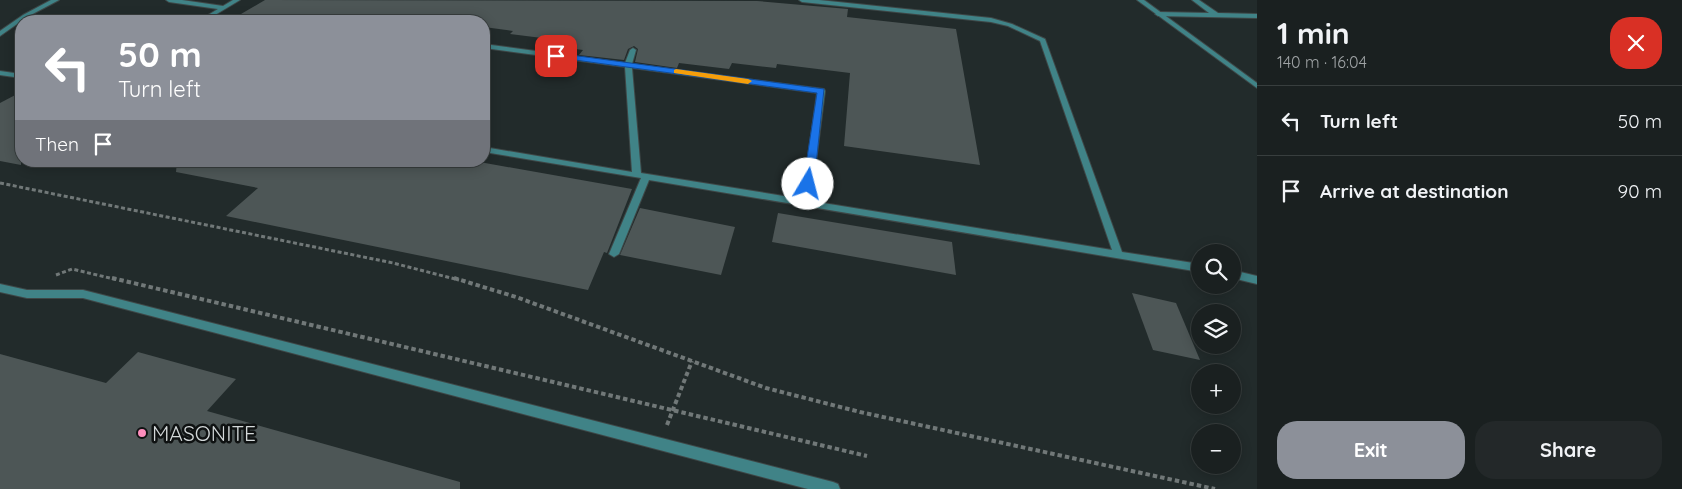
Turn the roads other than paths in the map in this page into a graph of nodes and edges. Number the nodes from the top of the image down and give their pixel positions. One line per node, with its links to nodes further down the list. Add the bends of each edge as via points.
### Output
1 (56, 0): 9 (street)
2 (169, 0): 7 (street)
3 (237, 0): 7 (street)
4 (802, 0): 27 (street, via 992,20 1044,40)
5 (1140, 0): 8 (street)
6 (1195, 0): 11 (street)
7 (224, 8): 10 (street)
8 (1158, 14): 11 (street); 22 (street)
9 (27, 15)
10 (212, 15)
11 (1216, 15): 12 (street)
12 (1257, 16)
13 (15, 23): 15 (street)
14 (0, 28): 15 (street)
15 (8, 28): 16 (street)
16 (0, 34)
17 (490, 47): 19 (street)
18 (633, 50): 19 (street)
19 (628, 65): 24 (street); 25 (street, via 821,91)
20 (0, 73): 21 (street)
21 (15, 75)
22 (1257, 86)
23 (490, 151): 24 (street)
24 (641, 176): 25 (street); 26 (street)
25 (806, 202): 27 (street)
26 (614, 254)
27 (1118, 254): 28 (street)
28 (1191, 266)
29 (1241, 276): 30 (street)
30 (1257, 280)
31 (0, 288): 32 (street, via 27,294 83,294)
32 (833, 489)

